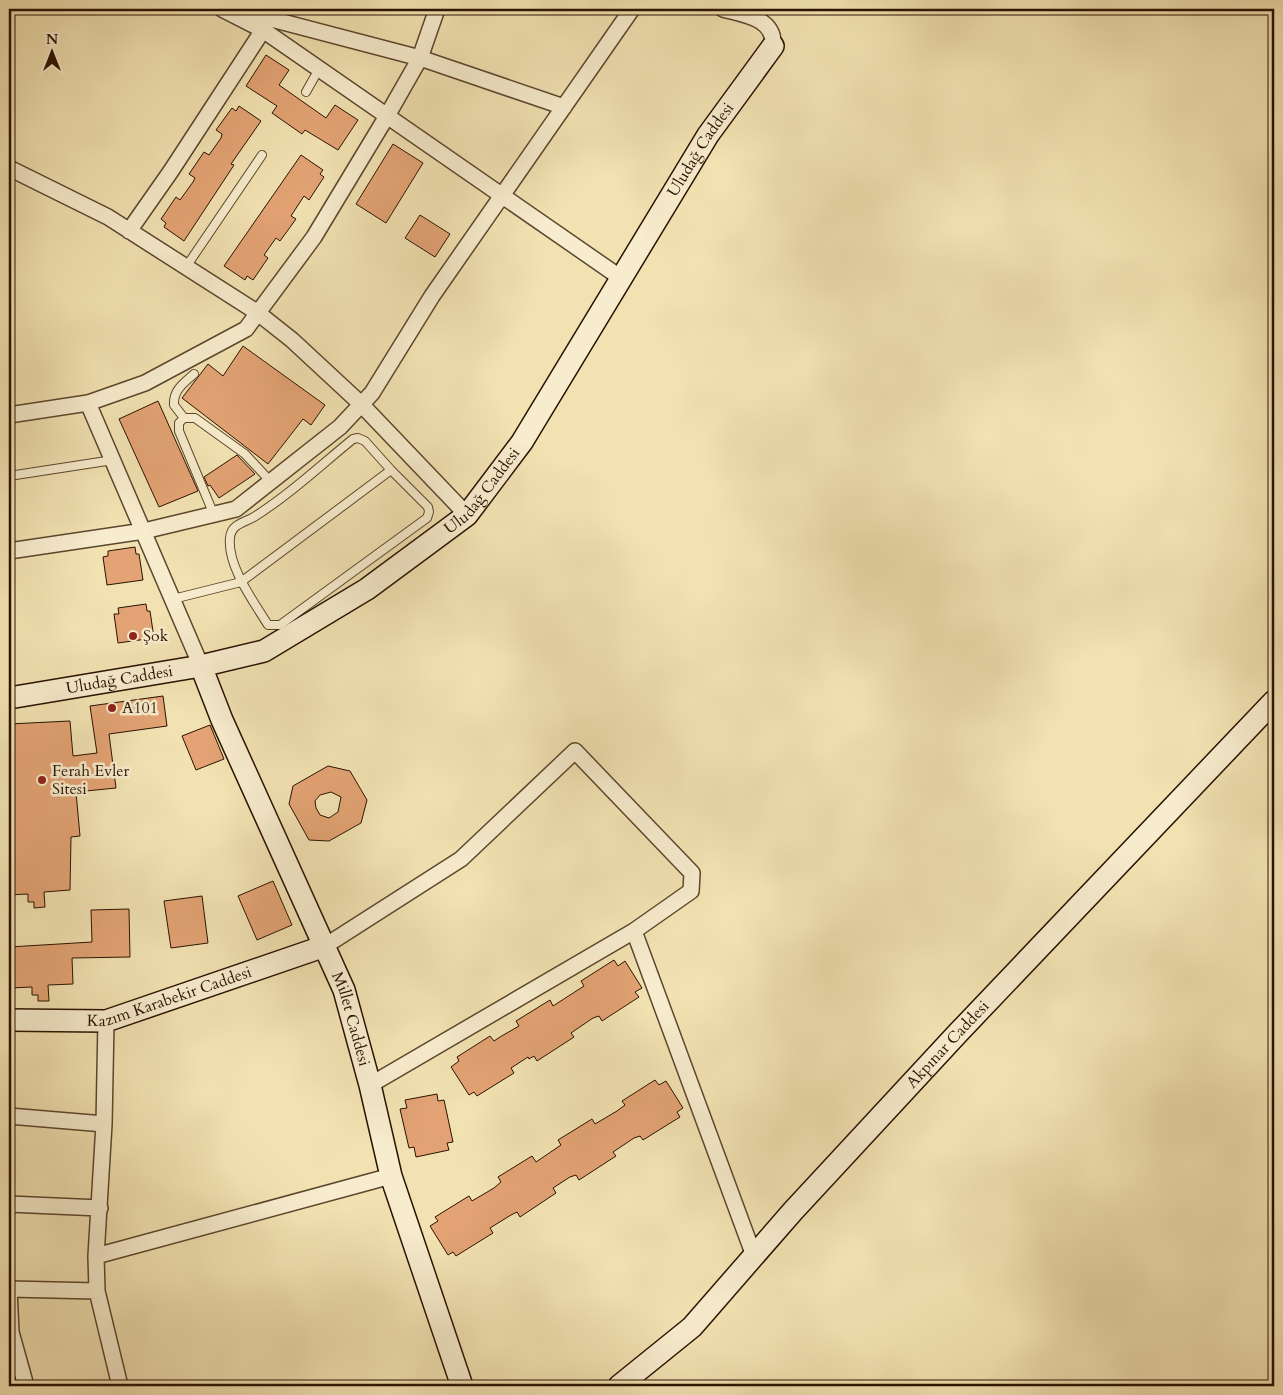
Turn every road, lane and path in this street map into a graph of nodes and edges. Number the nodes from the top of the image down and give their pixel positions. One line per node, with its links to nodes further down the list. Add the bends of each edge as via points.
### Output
1 (222, 9): 6 (street)
2 (231, 9): 8 (street)
3 (437, 9): 8 (street)
4 (632, 9): 11 (street)
5 (723, 9): 7 (street, via 758,18 770,28 774,36)
6 (263, 30): 9 (street); 16 (street)
7 (773, 46): 18 (street, Uludağ Caddesi, via 708,135)
8 (420, 58): 11 (street); 12 (street)
9 (319, 70): 10 (lane); 12 (street)
10 (306, 92)
11 (564, 107): 15 (street)
12 (388, 116): 15 (street); 19 (street, via 314,237)
13 (262, 155): 17 (lane)
14 (9, 168): 16 (street, via 108,217)
15 (501, 195): 18 (street); 22 (street, via 432,296 372,393)
16 (129, 231): 17 (street)
17 (186, 268): 19 (street)
18 (621, 278): 30 (street, Uludağ Caddesi, via 522,442)
19 (258, 313): 21 (street, via 246,329 145,383); 22 (street)
20 (194, 374): 24 (lane, via 175,396 174,405)
21 (88, 403): 23 (street); 25 (street)
22 (361, 404): 28 (street, via 340,428); 30 (street)
23 (9, 415)
24 (184, 418): 28 (lane, via 195,418 245,454); 29 (lane, via 179,423 179,431)
25 (113, 460): 27 (lane); 31 (street)
26 (391, 470): 33 (lane); 33 (lane, via 365,441 353,439 272,505 234,528 231,547); 33 (lane, via 428,507 427,518 280,625 268,625)
27 (9, 476)
28 (270, 482): 29 (street, via 236,509)
29 (214, 515): 31 (street)
30 (467, 515): 35 (street, Uludağ Caddesi, via 367,589 264,651)
31 (144, 531): 32 (street); 34 (street)
32 (9, 551)
33 (241, 582): 34 (lane)
34 (173, 600): 35 (street)
35 (201, 666): 36 (street, Uludağ Caddesi); 39 (street, Millet Caddesi)
36 (9, 698)
37 (1274, 701): 49 (street, Akpınar Caddesi, via 957,1034)
38 (634, 932): 39 (street, via 690,891 692,873 575,751 461,859); 42 (street); 49 (street)
39 (325, 946): 41 (street, Kazım Karabekir Caddesi); 42 (street, Millet Caddesi, via 344,990)
40 (9, 1020): 41 (street, Kazım Karabekir Caddesi)
41 (106, 1020): 44 (street)
42 (370, 1085): 45 (street, Millet Caddesi)
43 (9, 1116): 44 (street)
44 (104, 1124): 47 (street)
45 (391, 1176): 48 (street); 54 (street, Millet Caddesi)
46 (9, 1204): 47 (street)
47 (100, 1208): 48 (street)
48 (96, 1256): 51 (street)
49 (754, 1256): 55 (street, Akpınar Caddesi, via 692,1327)
50 (9, 1289): 51 (street); 52 (street, via 11,1332)
51 (97, 1291): 53 (street)
52 (19, 1380)
53 (120, 1386)
54 (462, 1386)
55 (619, 1386)

